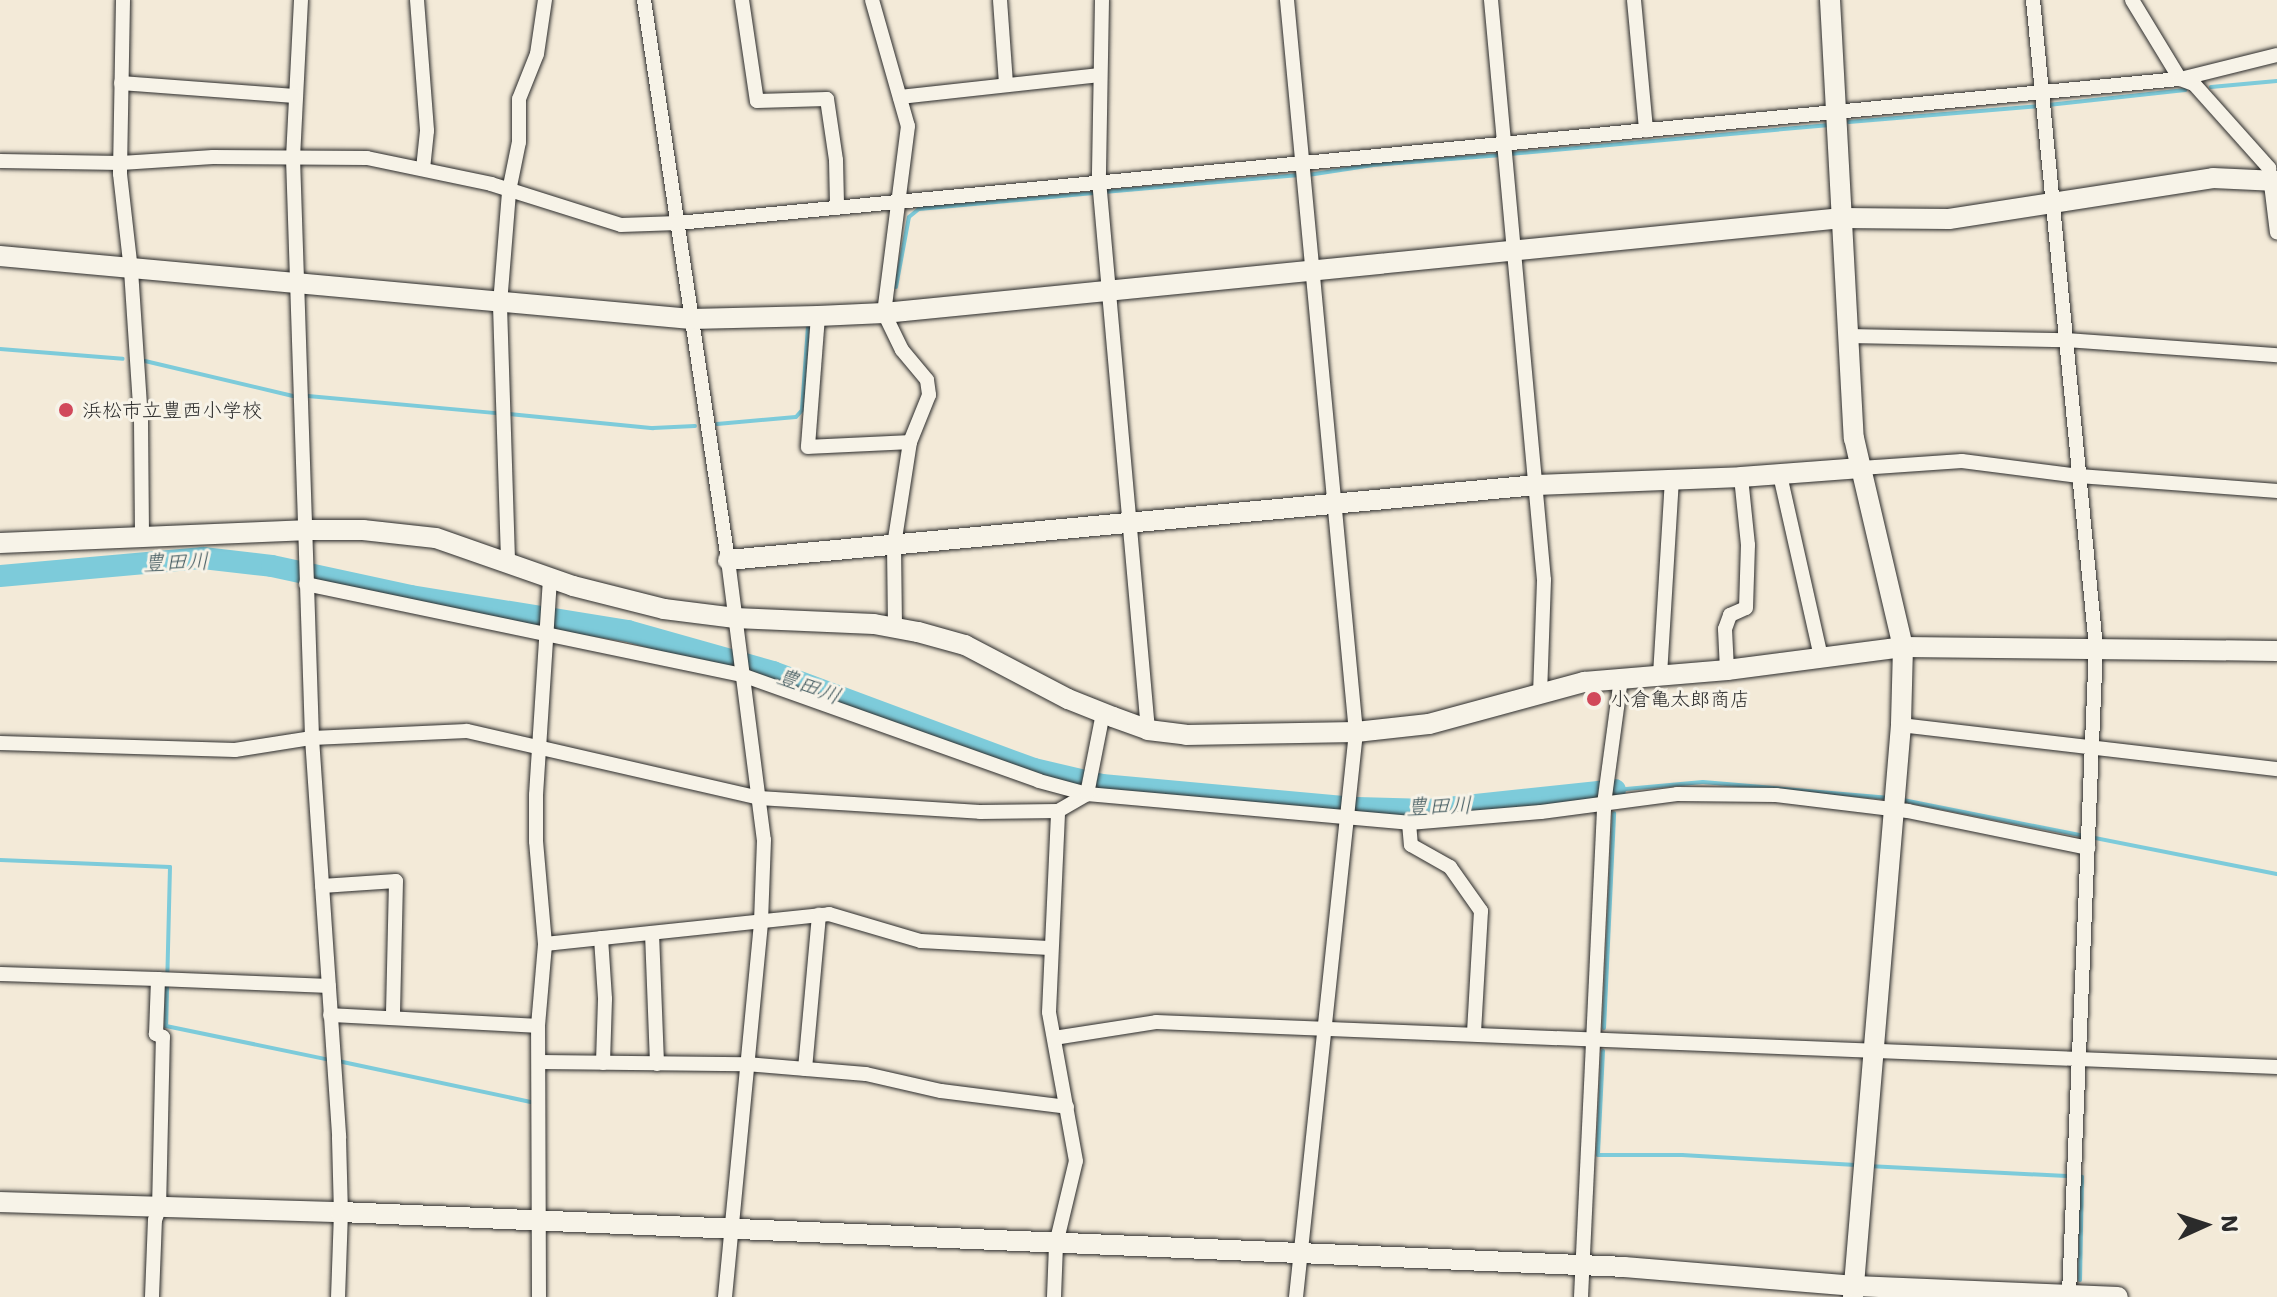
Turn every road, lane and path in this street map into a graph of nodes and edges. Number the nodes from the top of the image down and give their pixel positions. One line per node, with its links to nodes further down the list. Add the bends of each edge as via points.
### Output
1 (123, 0): 19 (street)
2 (301, 0): 21 (street)
3 (417, 0): 31 (street, via 427,131)
4 (545, 0): 34 (street, via 537,54 519,99 519,142)
5 (644, 0): 39 (street)
6 (742, 0): 37 (street, via 757,101 827,99)
7 (872, 0): 22 (street)
8 (1000, 0): 20 (street)
9 (1102, 0): 17 (street)
10 (1287, 0): 30 (street)
11 (1491, 0): 26 (street)
12 (1634, 0): 25 (street)
13 (1830, 0): 24 (street)
14 (2033, 0): 23 (street)
15 (2132, 0): 18 (street)
16 (2277, 55): 18 (street)
17 (1100, 75): 20 (street); 33 (street)
18 (2180, 79): 23 (street); 32 (street, via 2194,84 2269,168)
19 (121, 83): 21 (street); 29 (street)
20 (1006, 83): 22 (street)
21 (295, 96): 27 (street)
22 (900, 97): 35 (street, via 908,126)
23 (2043, 101): 24 (street); 36 (street)
24 (1837, 112): 25 (street); 38 (street)
25 (1646, 130): 26 (street)
26 (1506, 144): 30 (street); 41 (street)
27 (293, 158): 29 (street); 31 (street, via 367,158); 45 (street)
28 (0, 161): 29 (street)
29 (121, 163): 43 (street)
30 (1302, 164): 33 (street); 44 (street)
31 (423, 169): 34 (street)
32 (2274, 181): 36 (street, via 2213,178); 40 (street)
33 (1099, 189): 35 (street); 46 (street)
34 (509, 191): 39 (street, via 621,225); 47 (street)
35 (901, 201): 37 (street); 48 (street)
36 (2053, 203): 38 (street, via 1949,219); 52 (street)
37 (837, 205): 39 (street)
38 (1842, 218): 41 (street); 51 (street)
39 (678, 223): 50 (street)
40 (2277, 233)
41 (1515, 250): 44 (street); 60 (street)
42 (0, 256): 43 (street)
43 (131, 270): 45 (street); 65 (street)
44 (1312, 270): 46 (street); 62 (street)
45 (298, 285): 47 (street); 64 (street)
46 (1108, 289): 48 (street); 63 (street)
47 (500, 304): 50 (street); 68 (street)
48 (884, 313): 49 (street); 54 (street, via 902,350 927,380 929,395)
49 (818, 316): 50 (street); 54 (street, via 808,447)
50 (691, 319): 69 (street)
51 (1848, 336): 52 (street); 55 (street, via 1854,438)
52 (2066, 340): 53 (street); 57 (street)
53 (2277, 355)
54 (910, 442): 67 (street)
55 (1861, 468): 56 (street); 57 (street, via 1962,461); 75 (street)
56 (1780, 475): 58 (street); 78 (street)
57 (2079, 476): 61 (street); 76 (street)
58 (1741, 477): 59 (street); 79 (street, via 1748,545 1746,608 1730,615 1725,629)
59 (1672, 480): 60 (street); 81 (street)
60 (1536, 485): 62 (street); 83 (street, via 1544,580)
61 (2277, 491)
62 (1334, 503): 63 (street); 87 (street)
63 (1131, 522): 67 (street); 86 (street)
64 (304, 530): 65 (street); 68 (street, via 436,538); 71 (street)
65 (142, 534): 66 (street)
66 (0, 543)
67 (894, 545): 69 (street); 73 (street)
68 (508, 560): 70 (street)
69 (728, 560): 72 (street)
70 (550, 578): 72 (street, via 664,609); 74 (street)
71 (306, 583): 74 (street); 88 (street)
72 (735, 618): 73 (street); 80 (street)
73 (895, 626): 84 (street, via 965,645)
74 (546, 632): 80 (street); 91 (street)
75 (1903, 647): 76 (street); 78 (street); 85 (street)
76 (2096, 647): 77 (street); 90 (street)
77 (2277, 651)
78 (1821, 657): 79 (street)
79 (1727, 670): 81 (street)
80 (742, 673): 93 (street); 94 (street)
81 (1660, 675): 82 (street)
82 (1621, 678): 83 (street); 96 (street)
83 (1540, 692): 87 (street, via 1429,724)
84 (1103, 713): 86 (street); 93 (street)
85 (1901, 725): 90 (street); 95 (street)
86 (1148, 730): 87 (street, via 1215,736)
87 (1356, 732): 98 (street)
88 (312, 738): 89 (street, via 235,750); 91 (street, via 467,731); 101 (street)
89 (0, 743)
90 (2092, 748): 92 (street); 100 (street)
91 (538, 750): 94 (street); 106 (street, via 536,841)
92 (2277, 769)
93 (1087, 794): 97 (street); 98 (street)
94 (759, 798): 97 (street, via 980,812); 103 (street, via 765,849)
95 (1895, 801): 96 (street, via 1735,793); 100 (street); 118 (street)
96 (1605, 802): 99 (street); 117 (street)
97 (1058, 811): 107 (street)
98 (1347, 818): 99 (street); 114 (street)
99 (1409, 823): 115 (street, via 1411,845 1450,867 1481,911)
100 (2088, 846): 119 (street)
101 (322, 886): 110 (street); 112 (street, via 396,881)
102 (819, 915): 103 (street); 107 (street, via 921,941); 125 (street)
103 (761, 923): 104 (street); 123 (street)
104 (652, 933): 105 (street); 122 (street)
105 (601, 938): 106 (street); 121 (street)
106 (545, 944): 113 (street)
107 (1050, 948): 116 (street)
108 (0, 974): 109 (street)
109 (165, 979): 110 (street); 128 (street, via 156,1034 163,1037)
110 (329, 986): 111 (street)
111 (330, 1015): 112 (street); 129 (street)
112 (393, 1017): 113 (street)
113 (538, 1026): 120 (street)
114 (1324, 1027): 115 (street); 116 (street, via 1156,1022); 133 (street)
115 (1474, 1034): 117 (street)
116 (1054, 1038): 126 (street)
117 (1593, 1039): 118 (street); 134 (street)
118 (1875, 1052): 119 (street); 135 (street)
119 (2079, 1059): 124 (street); 136 (street)
120 (540, 1062): 121 (street); 130 (street)
121 (603, 1063): 122 (street)
122 (657, 1064): 123 (street)
123 (746, 1064): 125 (street); 131 (street)
124 (2277, 1067)
125 (805, 1069): 126 (street)
126 (1067, 1107): 132 (street, via 1076,1161)
127 (0, 1202): 128 (street)
128 (159, 1209): 129 (street); 137 (street)
129 (341, 1212): 130 (street); 138 (street)
130 (539, 1222): 131 (street); 139 (street)
131 (731, 1230): 132 (street); 140 (street)
132 (1056, 1244): 133 (street); 141 (street)
133 (1300, 1252): 134 (street); 142 (street)
134 (1583, 1266): 135 (street); 143 (street)
135 (1854, 1292): 136 (street)
136 (2069, 1295): 144 (street)
137 (152, 1297)
138 (338, 1297)
139 (539, 1297)
140 (725, 1297)
141 (1054, 1297)
142 (1296, 1297)
143 (1581, 1297)
144 (2118, 1297)

